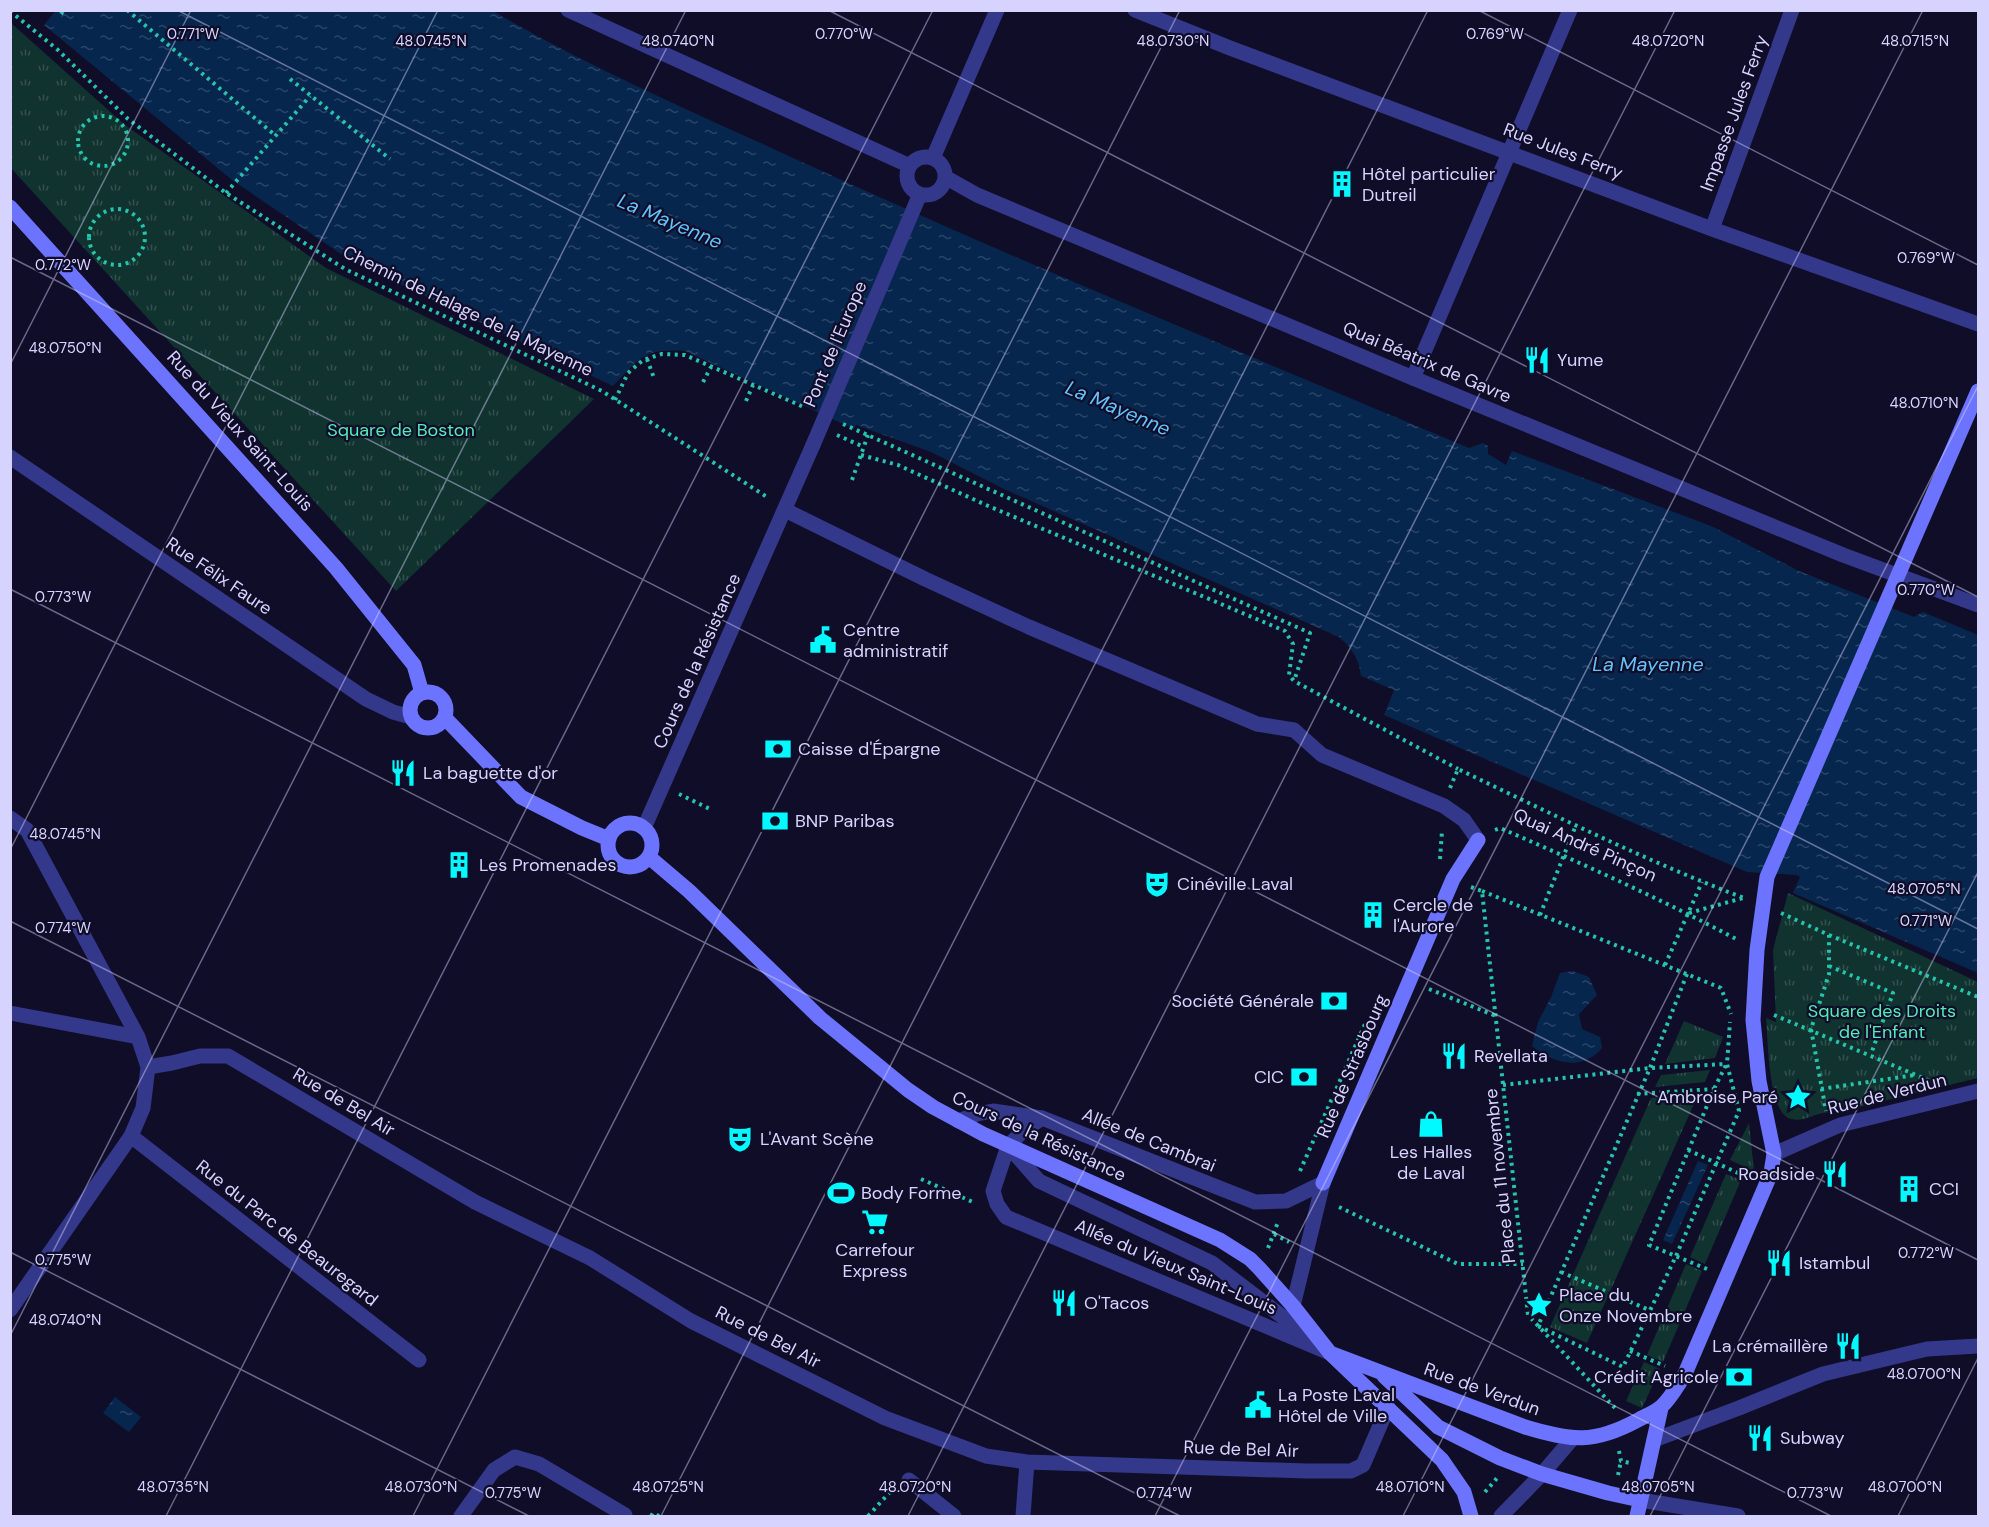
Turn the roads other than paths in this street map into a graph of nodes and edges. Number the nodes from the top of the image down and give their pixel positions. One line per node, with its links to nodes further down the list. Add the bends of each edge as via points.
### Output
1 (568, 10): 8 (street)
2 (997, 10): 7 (street)
3 (1135, 10): 6 (street, Rue Jules Ferry)
4 (1570, 10): 6 (street)
5 (1792, 10): 12 (street, Impasse Jules Ferry)
6 (1509, 152): 12 (street, Rue Jules Ferry); 14 (street)
7 (933, 158): 8 (street, via 923,157); 9 (street, via 942,166)
8 (910, 166): 10 (street, via 908,182)
9 (945, 177): 10 (street, via 936,192); 14 (street, Quai Béatrix de Gavre, via 976,195)
10 (920, 194): 17 (street, Pont de l'Europe)
11 (10, 207): 20 (main road, Rue du Vieux Saint-Louis, via 336,568 414,665)
12 (1712, 229): 13 (street, Rue Jules Ferry)
13 (1978, 324)
14 (1413, 378): 18 (street, Quai Béatrix de Gavre)
15 (1978, 391): 18 (main road, Rue de Verdun)
16 (10, 457): 21 (street, Rue Félix Faure, via 366,699)
17 (784, 510): 24 (street, Cours de la Résistance); 26 (street, via 1029,627 1257,724 1294,730 1322,755 1444,806 1464,820)
18 (1897, 575): 19 (street, Quai Béatrix de Gavre); 36 (main road, Rue de Verdun, via 1767,877 1753,1020 1759,1081)
19 (1978, 605)
20 (422, 693): 21 (main road, via 412,700); 22 (main road, via 434,693 444,700)
21 (411, 717): 22 (main road, via 425,729 436,727)
22 (445, 718): 25 (main road, via 521,797)
23 (10, 818): 29 (street, via 27,830)
24 (644, 828): 25 (main road, via 623,824); 27 (main road, via 652,845)
25 (609, 839): 27 (main road, via 609,853 617,863 637,866)
26 (1475, 845): 37 (main road, Rue de Strasbourg, via 1453,879)
27 (649, 857): 33 (main road, Cours de la Résistance, via 820,1018 908,1090)
28 (10, 1013): 29 (street)
29 (138, 1037): 30 (street)
30 (148, 1067): 34 (street, via 143,1108); 48 (street, Rue de Bel Air, via 200,1056 228,1056 475,1202 590,1258 691,1321 885,1418 986,1456)
31 (1978, 1091): 36 (street, Rue de Verdun, via 1828,1129)
32 (1042, 1118): 33 (street, Allée de Cambrai, via 993,1110); 35 (street); 37 (street, Allée de Cambrai, via 1255,1202 1286,1202)
33 (958, 1121): 35 (main road, Cours de la Résistance)
34 (131, 1136): 39 (street); 42 (street, Rue du Parc de Beauregard)
35 (1008, 1146): 38 (main road, Cours de la Résistance, via 1220,1240 1250,1259); 41 (street, via 1039,1181 1212,1263); 41 (street, Allée du Vieux Saint-Louis, via 993,1191 1006,1217)
36 (1774, 1154): 45 (main road, Rue de Verdun, via 1771,1173 1684,1376)
37 (1323, 1183): 38 (street, Rue de Strasbourg)
38 (1293, 1306): 41 (main road)
39 (10, 1310)
40 (1978, 1346): 47 (street, via 1927,1349 1823,1374)
41 (1330, 1353): 43 (main road, Rue de Verdun); 44 (main road)
42 (419, 1360)
43 (1380, 1372): 46 (main road, Rue de Verdun, via 1525,1427); 49 (main road, Rue de Verdun, via 1438,1427 1509,1463)
44 (1388, 1407): 48 (street, Rue de Bel Air, via 1363,1465 1351,1471); 56 (main road, via 1442,1460 1464,1492)
45 (1661, 1408): 46 (main road, Rue de Verdun, via 1615,1433); 47 (main road, Rue de Verdun)
46 (1572, 1439): 49 (street)
47 (1654, 1440): 51 (main road, Rue de Verdun)
48 (1027, 1462): 55 (street)
49 (1542, 1474): 51 (main road, Rue de Verdun); 57 (street)
50 (909, 1480): 54 (street)
51 (1640, 1500): 58 (main road); 59 (street)
52 (626, 1515): 53 (street, via 539,1464 515,1457 494,1470)
53 (460, 1516)
54 (954, 1516)
55 (1023, 1516)
56 (1471, 1516)
57 (1501, 1516)
58 (1637, 1516)
59 (1738, 1516)

